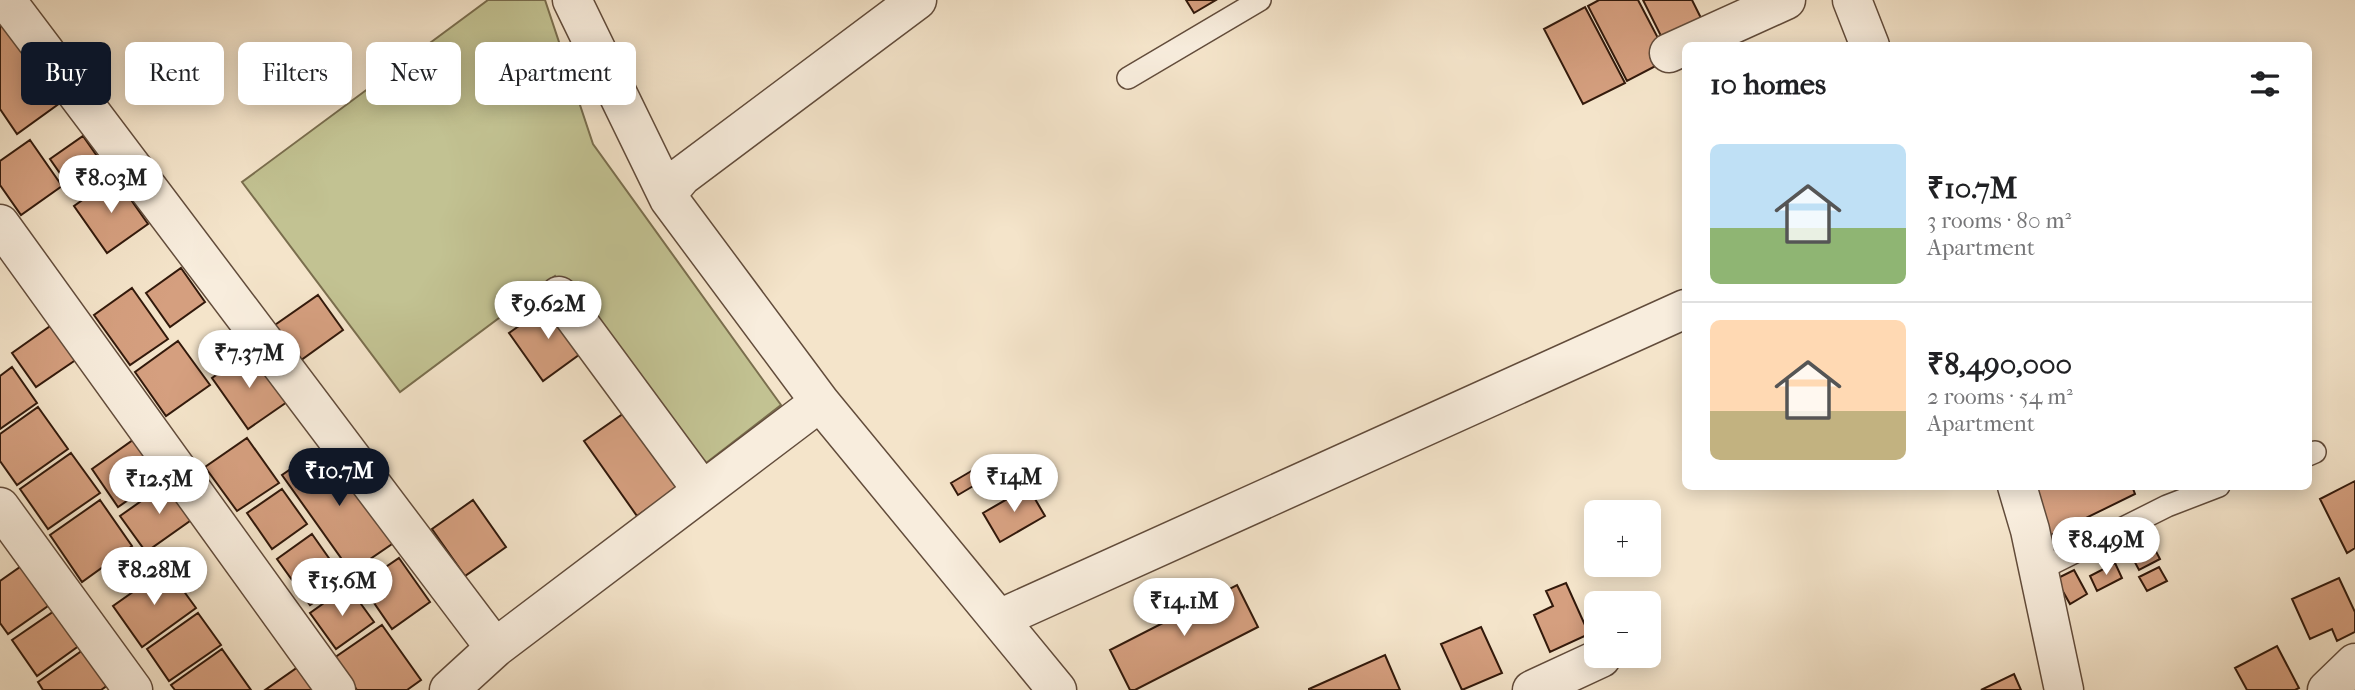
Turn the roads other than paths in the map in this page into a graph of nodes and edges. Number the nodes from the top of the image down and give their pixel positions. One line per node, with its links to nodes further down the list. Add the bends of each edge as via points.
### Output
1 (6, 0): 23 (street)
2 (572, 0): 12 (street)
3 (917, 0): 12 (street, via 682,176)
4 (1260, 0): 11 (lane)
5 (1786, 0): 7 (street)
6 (1853, 0): 8 (street)
7 (1692, 42)
8 (1869, 42)
9 (1682, 46): 10 (street)
10 (1669, 52)
11 (1128, 78)
12 (669, 199): 16 (street)
13 (0, 224): 27 (street)
14 (559, 296): 17 (street)
15 (1682, 310): 22 (street)
16 (820, 402): 17 (street); 22 (street)
17 (702, 490): 23 (street)
18 (2018, 490): 21 (street)
19 (2208, 490): 21 (lane, via 2166,506)
20 (0, 507): 26 (street)
21 (2039, 570): 31 (street)
22 (999, 619): 29 (street)
23 (495, 648): 28 (street)
24 (2355, 663): 32 (street)
25 (1584, 666): 30 (street)
26 (132, 690)
27 (336, 690)
28 (449, 690)
29 (1057, 690)
30 (1532, 690)
31 (2064, 690)
32 (2327, 690)

